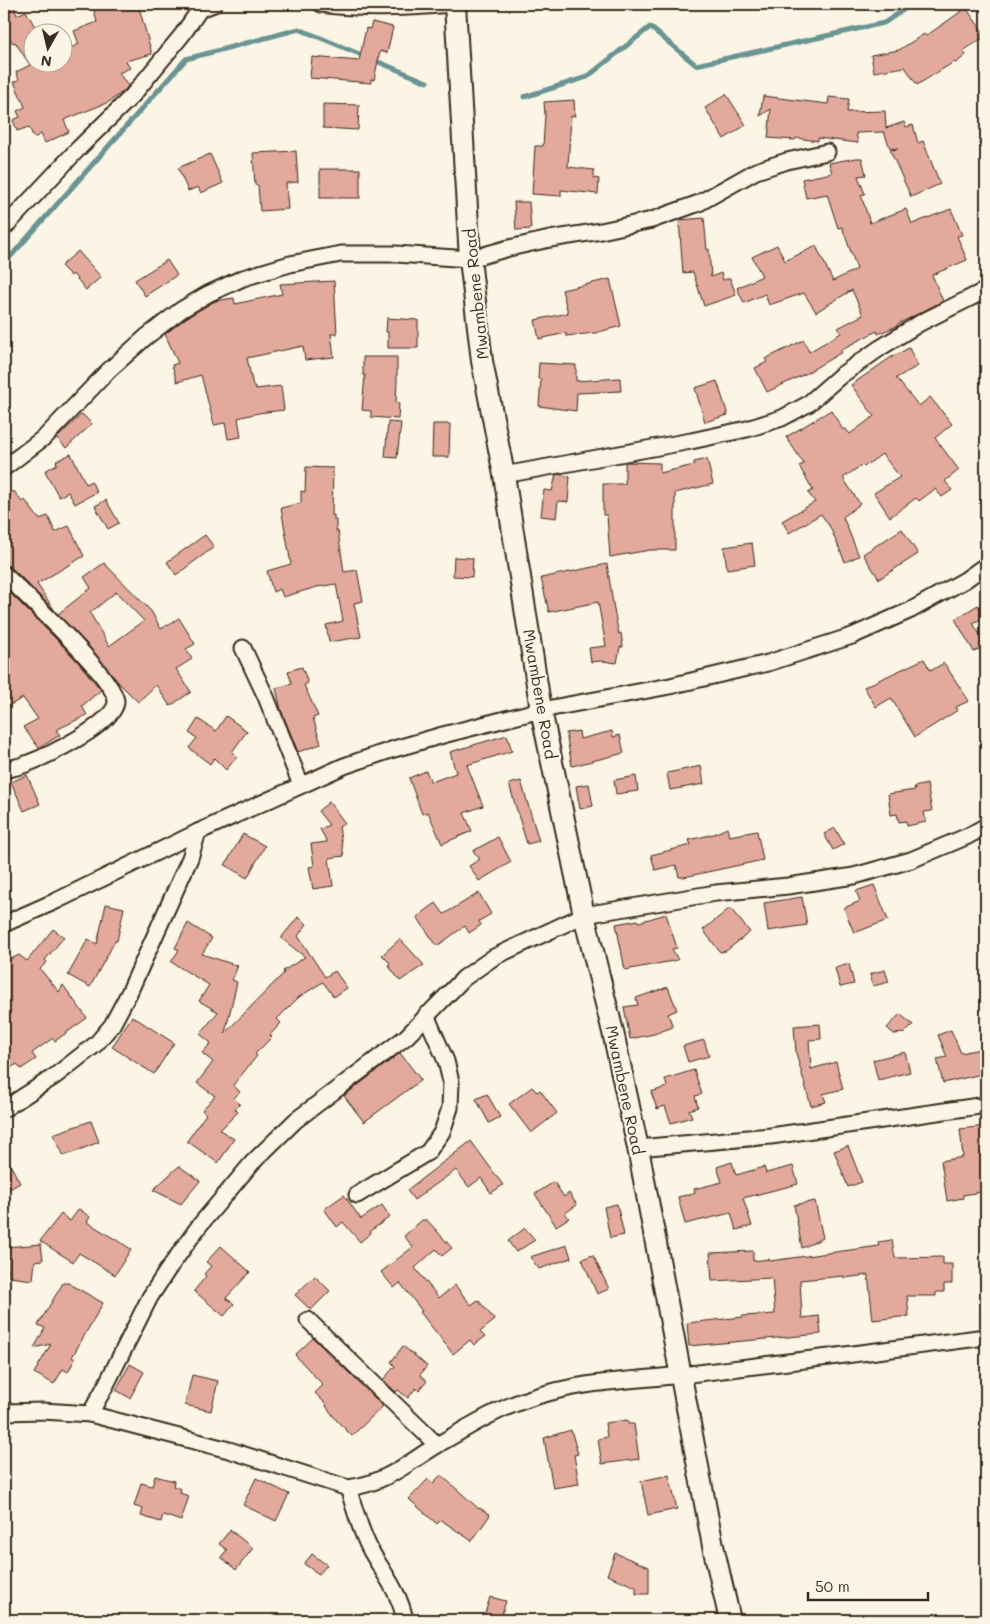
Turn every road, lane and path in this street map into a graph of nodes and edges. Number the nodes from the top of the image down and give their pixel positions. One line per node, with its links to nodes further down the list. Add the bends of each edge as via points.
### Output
1 (214, 4): 5 (street, via 200,9 132,96)
2 (321, 4): 3 (street, via 395,8)
3 (454, 4): 6 (street, Mwambene Road)
4 (827, 152): 6 (street, via 756,171 699,203 652,220 508,248)
5 (4, 228)
6 (470, 259): 8 (street, via 341,254 242,278 194,302 146,337 108,371 46,436); 9 (street, Mwambene Road, via 482,361)
7 (986, 290): 9 (street, via 920,323 880,348 808,404 782,418 691,441)
8 (4, 468)
9 (504, 475): 13 (street, Mwambene Road)
10 (986, 565): 13 (street, via 911,610 852,636 759,665 670,686)
11 (4, 574): 14 (street, via 98,669 114,691 116,703 112,713 101,723 66,746)
12 (243, 648): 15 (street)
13 (541, 710): 15 (street, via 394,749); 18 (street, Mwambene Road)
14 (4, 770)
15 (301, 785): 17 (street)
16 (986, 826): 18 (street, via 911,860 854,876)
17 (198, 832): 19 (street); 22 (street, via 190,858 112,1025 96,1044 55,1076)
18 (584, 915): 20 (street, via 494,957 464,978); 23 (street, Mwambene Road)
19 (4, 924)
20 (426, 1015): 24 (street, via 446,1060 451,1082 450,1108 442,1132 428,1152); 29 (street, via 406,1037 296,1120 252,1164 199,1226 150,1297)
21 (986, 1105): 23 (street, via 770,1136)
22 (4, 1109)
23 (638, 1148): 27 (street, Mwambene Road)
24 (357, 1195)
25 (308, 1320): 30 (street)
26 (986, 1337): 27 (street)
27 (681, 1376): 30 (street, via 582,1384 513,1403); 33 (street, Mwambene Road)
28 (4, 1412): 29 (street)
29 (90, 1414): 31 (street, via 229,1450)
30 (437, 1446): 31 (street, via 383,1478 365,1486)
31 (348, 1488): 32 (street, via 360,1528 399,1598)
32 (405, 1620)
33 (730, 1620)

